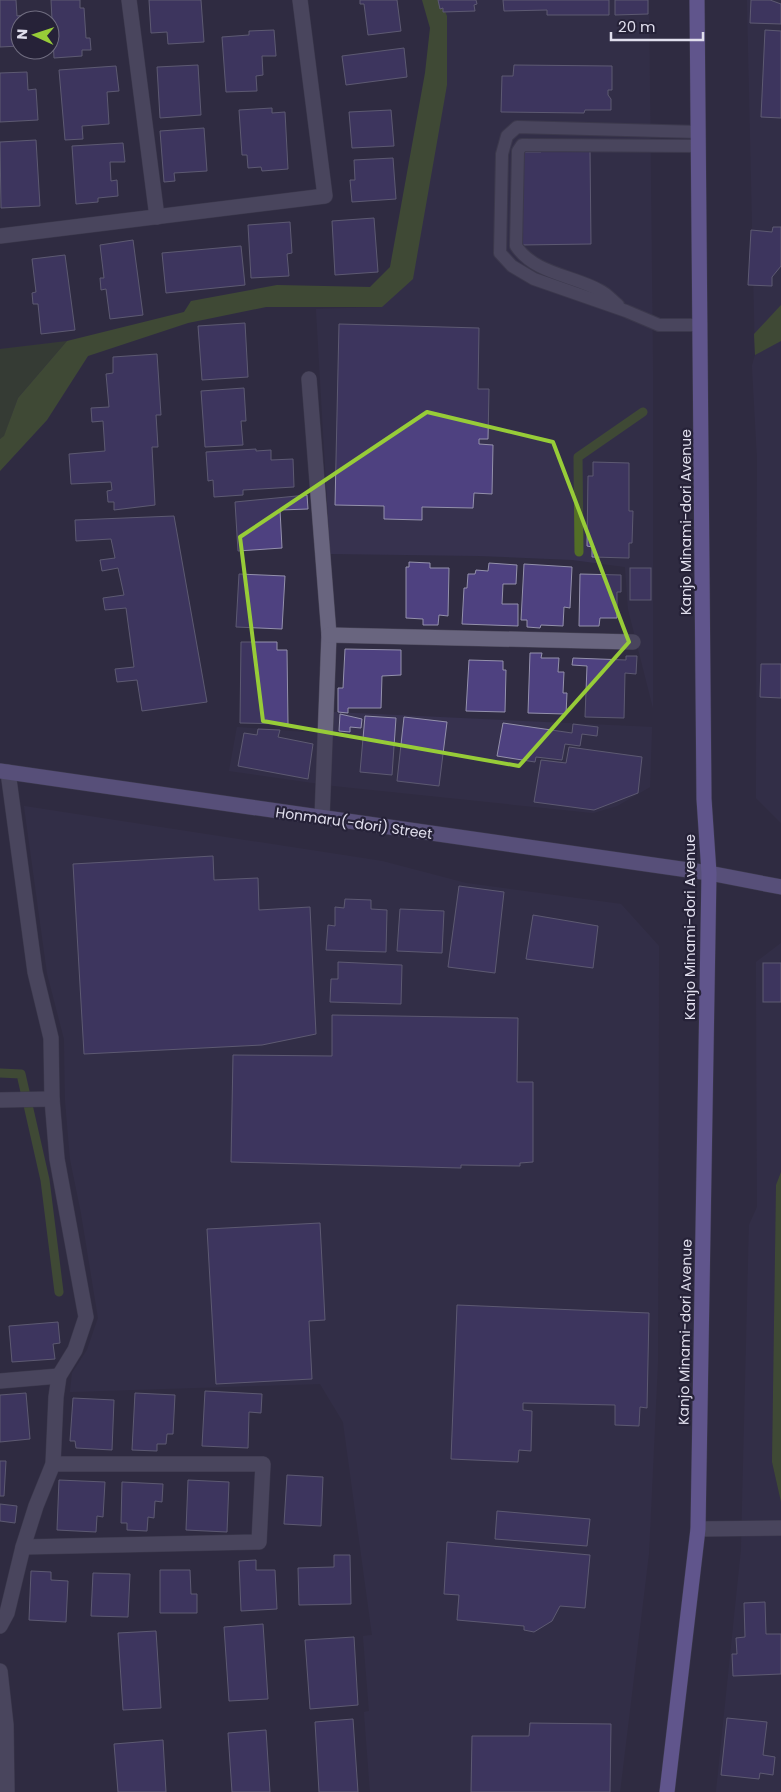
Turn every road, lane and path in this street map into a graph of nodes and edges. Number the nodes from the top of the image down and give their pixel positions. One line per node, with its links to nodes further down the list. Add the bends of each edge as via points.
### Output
1 (129, 0): 5 (street)
2 (300, 0): 5 (street, via 325,196)
3 (697, 0): 4 (highway, Kanjo Minami-dori Avenue)
4 (698, 139): 7 (lane, via 522,144 518,151 516,246 523,257 546,270 600,290); 7 (lane, via 517,128 507,136 502,154 500,253 512,266 534,279); 8 (highway, Kanjo Minami-dori Avenue)
5 (157, 217): 6 (street)
6 (0, 236)
7 (626, 311): 8 (lane, via 659,325)
8 (701, 325): 14 (highway, Kanjo Minami-dori Avenue, via 704,799)
9 (309, 379): 10 (street)
10 (329, 635): 11 (street); 13 (street)
11 (633, 642)
12 (4, 771): 13 (main road, Honmaru(-dori) Street); 16 (street, via 35,972 51,1038)
13 (322, 818): 14 (main road, Honmaru(-dori) Street)
14 (709, 874): 15 (main road, Honmaru(-dori) Street); 22 (highway, Kanjo Minami-dori Avenue)
15 (781, 887)
16 (52, 1099): 17 (street); 18 (street, via 57,1158 86,1318 75,1350)
17 (6, 1100)
18 (59, 1376): 19 (street); 20 (street)
19 (0, 1381)
20 (53, 1464): 23 (street); 23 (street, via 263,1464 258,1542)
21 (778, 1528): 22 (street)
22 (698, 1529): 27 (highway, Kanjo Minami-dori Avenue)
23 (23, 1547): 24 (street, via 7,1613)
24 (0, 1626)
25 (0, 1671): 26 (street, via 6,1725)
26 (7, 1792)
27 (667, 1792)

